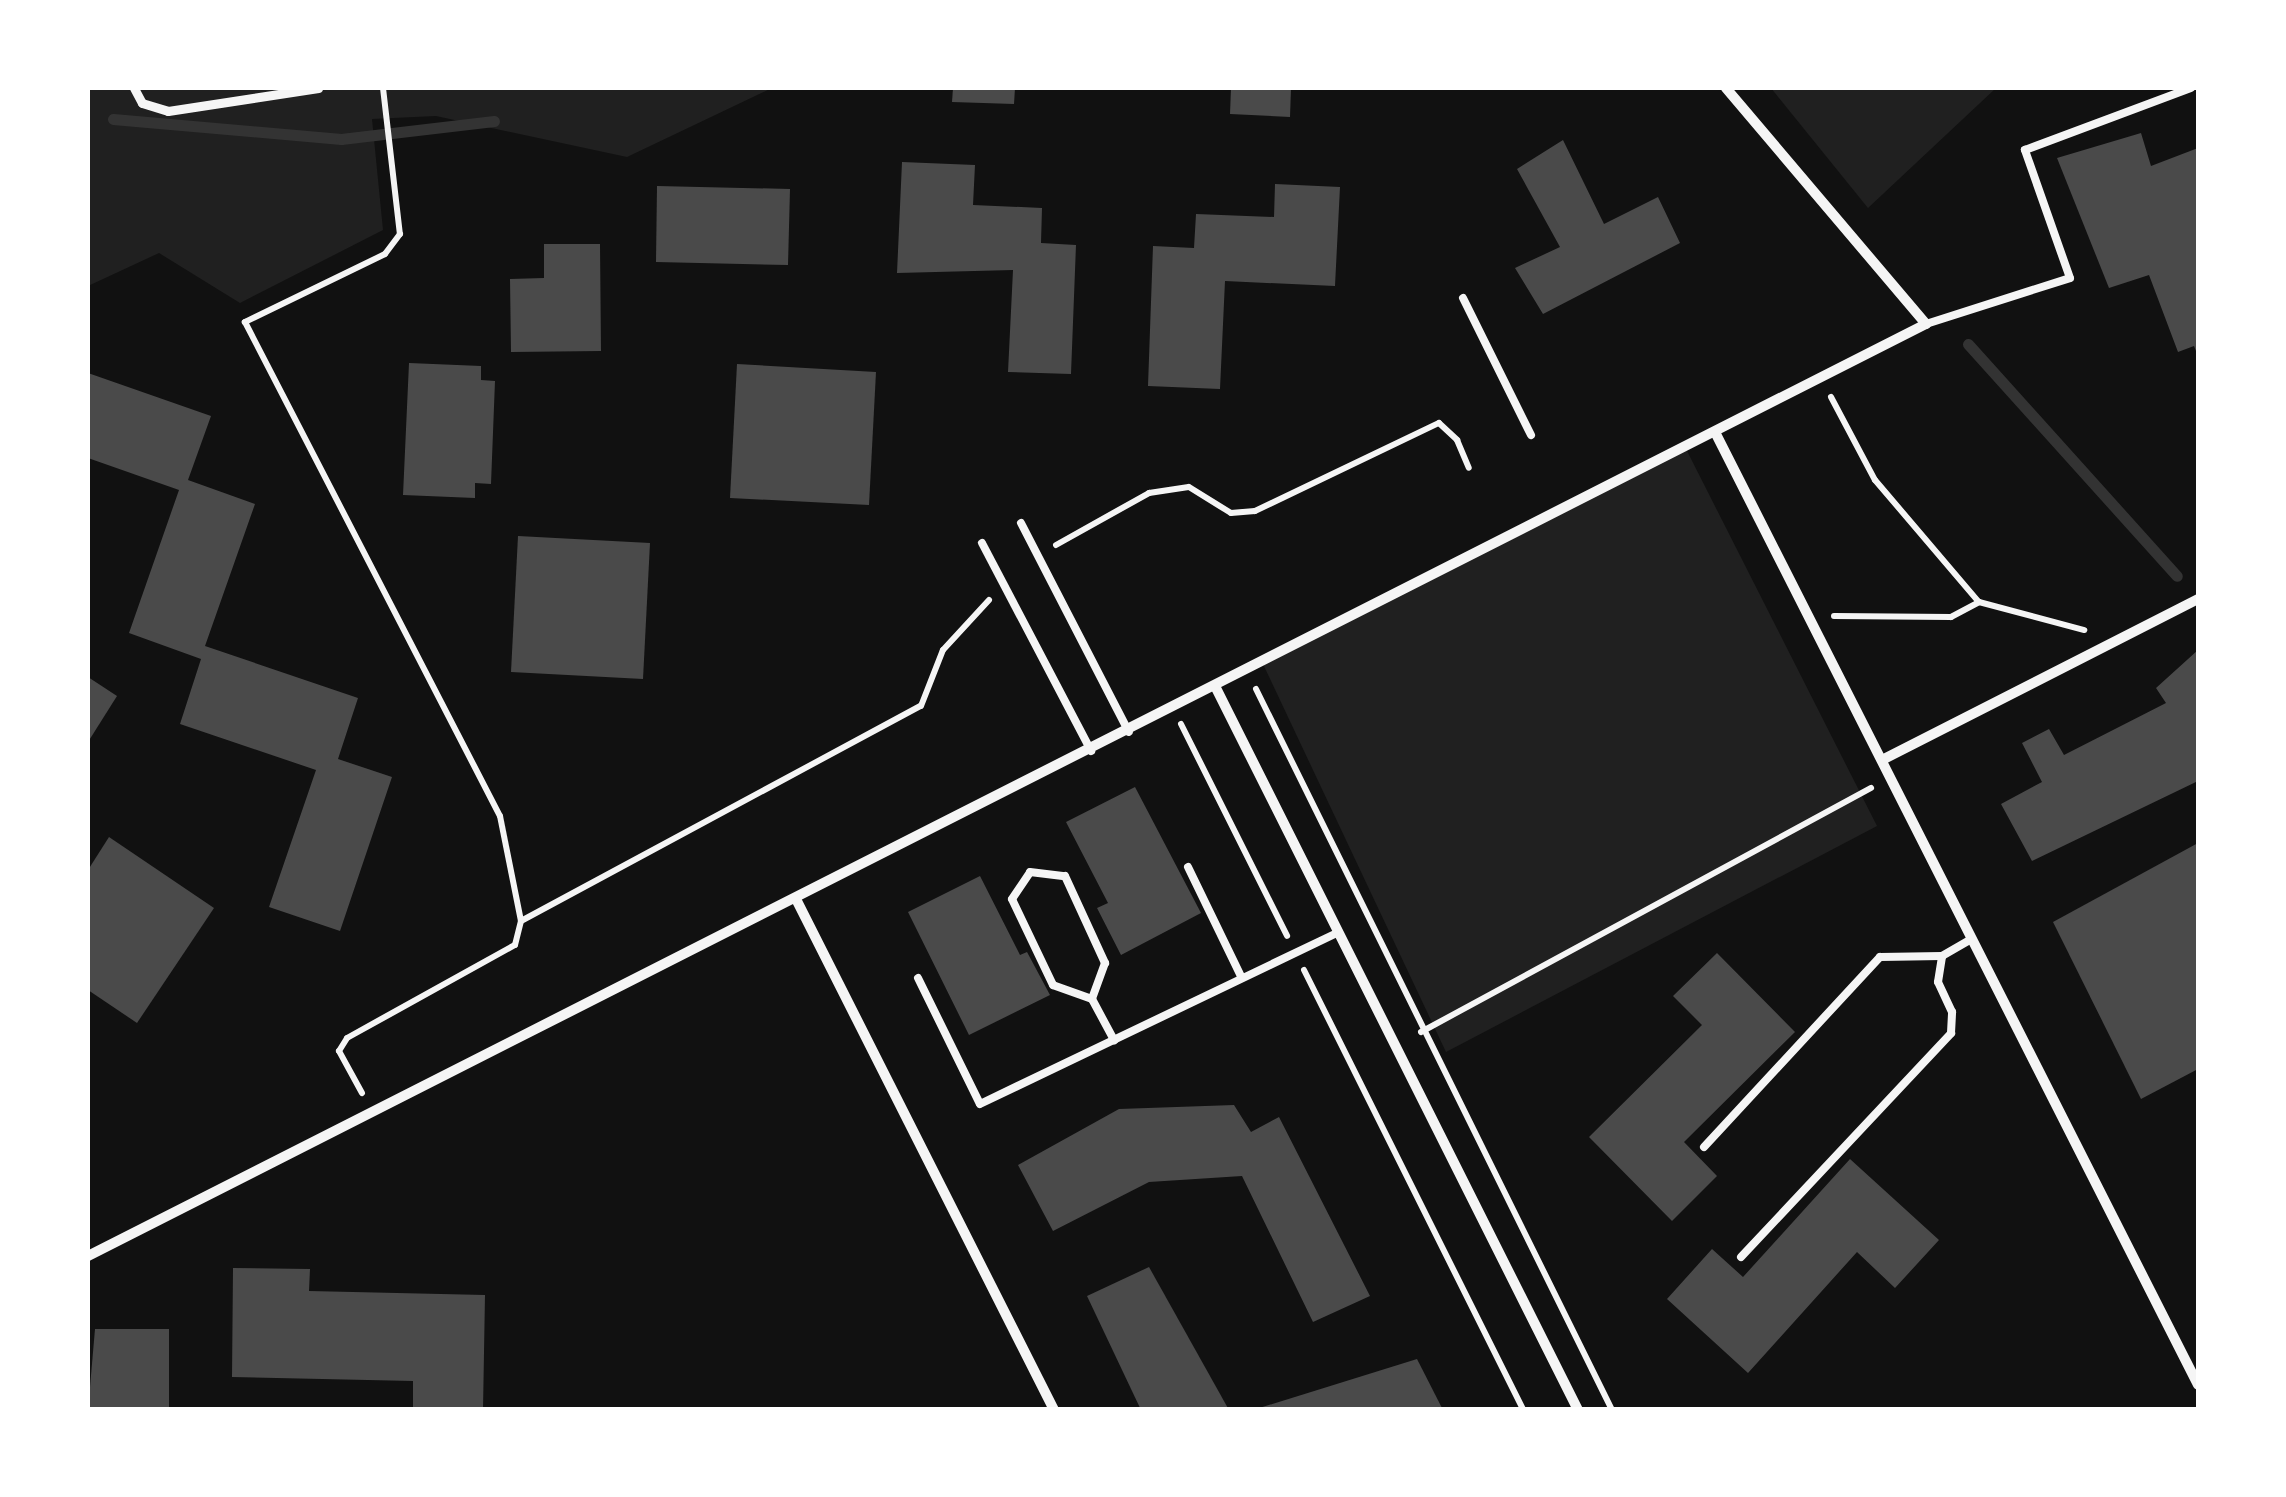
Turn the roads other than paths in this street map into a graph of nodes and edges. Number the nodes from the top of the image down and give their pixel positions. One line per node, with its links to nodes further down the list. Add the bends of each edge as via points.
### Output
1 (134, 88): 2 (street, via 142,103 168,111)
2 (318, 88)
3 (1726, 88): 6 (street)
4 (2192, 88): 6 (lane, via 2025,150 2070,278)
5 (1462, 298): 8 (lane)
6 (1926, 324): 7 (street)
7 (1716, 434): 12 (street); 15 (street)
8 (1531, 435)
9 (1021, 523): 13 (lane)
10 (982, 543): 14 (lane)
11 (2198, 599): 15 (street)
12 (1216, 688): 13 (street); 18 (street)
13 (1130, 732): 14 (street)
14 (1091, 751): 17 (street)
15 (1882, 760): 19 (street)
16 (1188, 867): 22 (lane)
17 (796, 899): 26 (street); 29 (street)
18 (1335, 934): 22 (lane); 30 (street)
19 (1972, 939): 20 (lane); 28 (street)
20 (1942, 956): 25 (lane, via 1880,957); 27 (lane, via 1938,982 1952,1012 1952,1032)
21 (918, 978): 24 (lane, via 980,1104)
22 (1242, 978): 24 (lane)
23 (1092, 999): 23 (lane, via 1105,963 1065,876 1030,872 1012,899 1054,986); 24 (lane)
24 (1114, 1040)
25 (1704, 1148)
26 (88, 1256)
27 (1741, 1257)
28 (2198, 1385)
29 (1054, 1410)
30 (1578, 1410)

